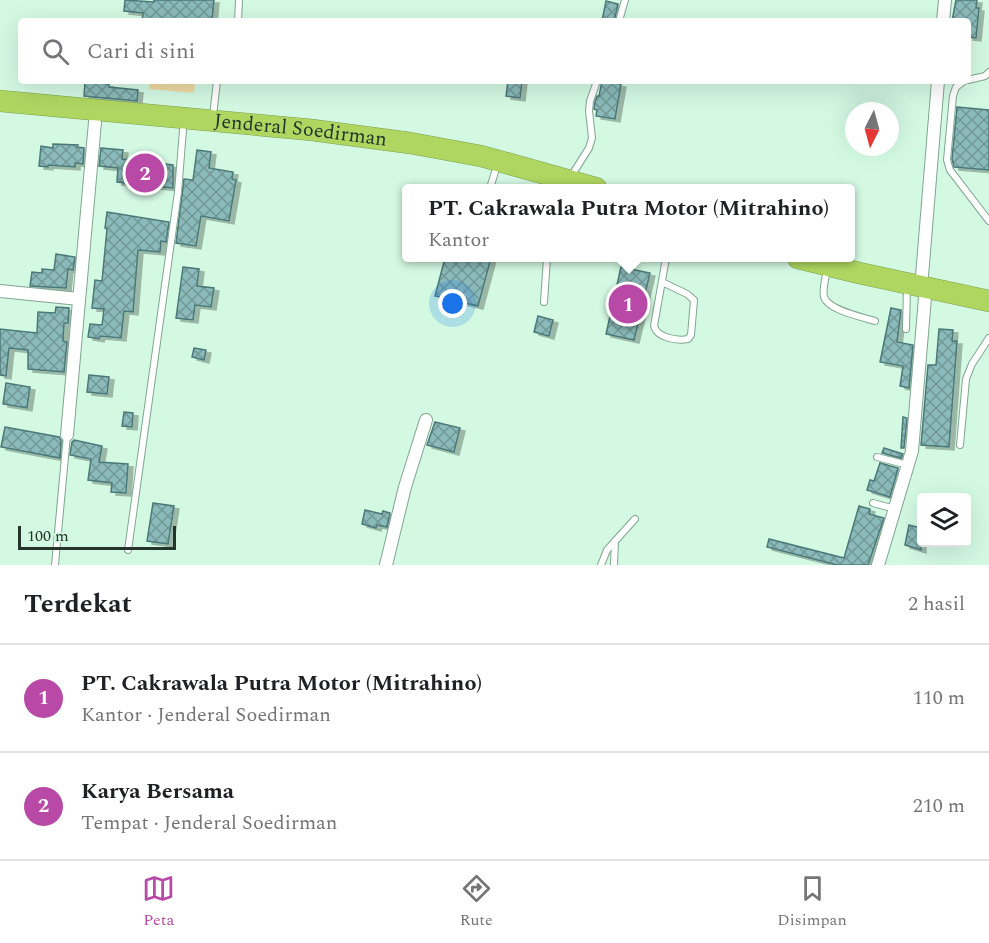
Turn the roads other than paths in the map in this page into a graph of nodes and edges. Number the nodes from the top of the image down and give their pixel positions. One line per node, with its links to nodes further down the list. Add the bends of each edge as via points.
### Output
1 (239, 0): 4 (lane)
2 (625, 0): 5 (lane)
3 (945, 0): 6 (street)
4 (238, 18)
5 (621, 18)
6 (943, 18)
7 (989, 72): 8 (lane)
8 (971, 80)
9 (217, 84): 15 (lane)
10 (596, 84): 21 (lane, via 590,101 589,148)
11 (938, 84): 28 (street)
12 (961, 84): 22 (lane, via 953,96 947,160)
13 (0, 100): 15 (highway, Jenderal Soedirman)
14 (0, 113): 16 (highway, Jenderal Soedirman)
15 (213, 120): 20 (highway, Jenderal Soedirman, via 442,148 500,161)
16 (95, 122): 17 (highway, Jenderal Soedirman); 31 (street)
17 (183, 130): 18 (highway, Jenderal Soedirman, via 300,140 439,159); 46 (lane, via 177,204)
18 (493, 180): 19 (highway, Jenderal Soedirman)
19 (550, 184)
20 (561, 184)
21 (565, 184)
22 (989, 221)
23 (547, 262): 33 (lane)
24 (665, 262): 27 (lane)
25 (836, 262): 34 (lane, via 825,300 832,307)
26 (840, 262): 28 (highway)
27 (662, 282): 27 (lane, via 694,300 688,339 655,331)
28 (918, 282): 30 (highway); 32 (highway); 35 (lane); 41 (street, via 914,442)
29 (0, 291): 31 (street)
30 (989, 291)
31 (79, 299): 38 (street)
32 (989, 301)
33 (544, 302)
34 (875, 321)
35 (906, 329)
36 (989, 338): 39 (lane, via 966,379)
37 (426, 420): 48 (street)
38 (67, 435): 47 (lane)
39 (960, 445)
40 (877, 457): 41 (lane)
41 (908, 465): 43 (street)
42 (873, 503): 43 (lane)
43 (895, 509): 51 (street)
44 (635, 519): 45 (lane)
45 (615, 540): 49 (lane); 50 (lane)
46 (128, 550)
47 (55, 565)
48 (386, 565)
49 (601, 565)
50 (614, 565)
51 (878, 565)

